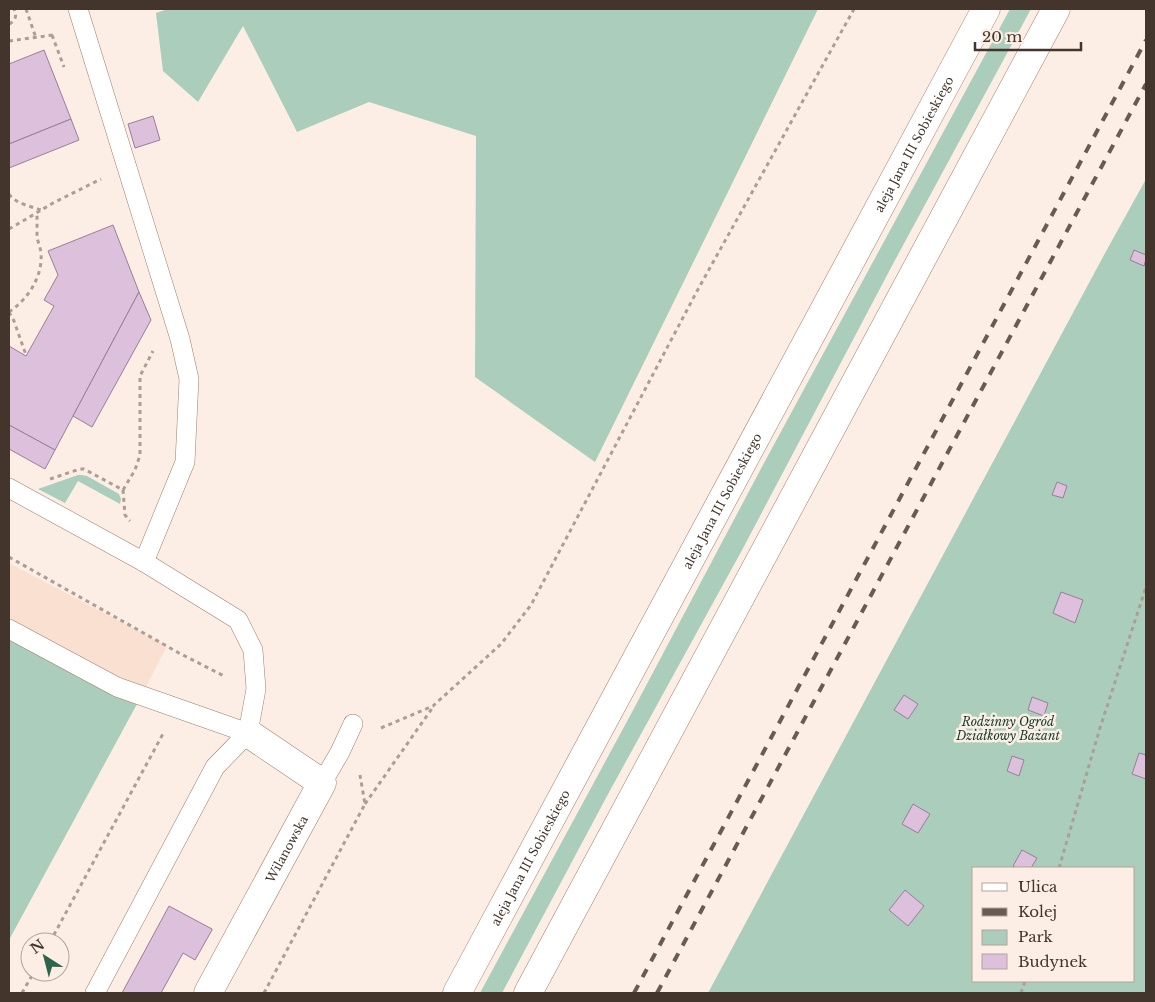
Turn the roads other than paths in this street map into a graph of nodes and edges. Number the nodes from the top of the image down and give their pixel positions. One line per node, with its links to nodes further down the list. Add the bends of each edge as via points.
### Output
1 (78, 9): 5 (lane, via 180,339 189,379 185,462)
2 (986, 9): 12 (main road, aleja Jana III Sobieskiego)
3 (1056, 9): 13 (main road)
4 (9, 488): 5 (lane)
5 (144, 562): 8 (lane, via 238,620 254,650 256,689)
6 (9, 628): 8 (lane, via 117,686)
7 (353, 724): 9 (lane)
8 (248, 733): 9 (main road); 10 (lane, via 216,767)
9 (322, 783): 11 (main road, Wilanowska)
10 (95, 993)
11 (208, 993)
12 (457, 993)
13 (528, 993)

